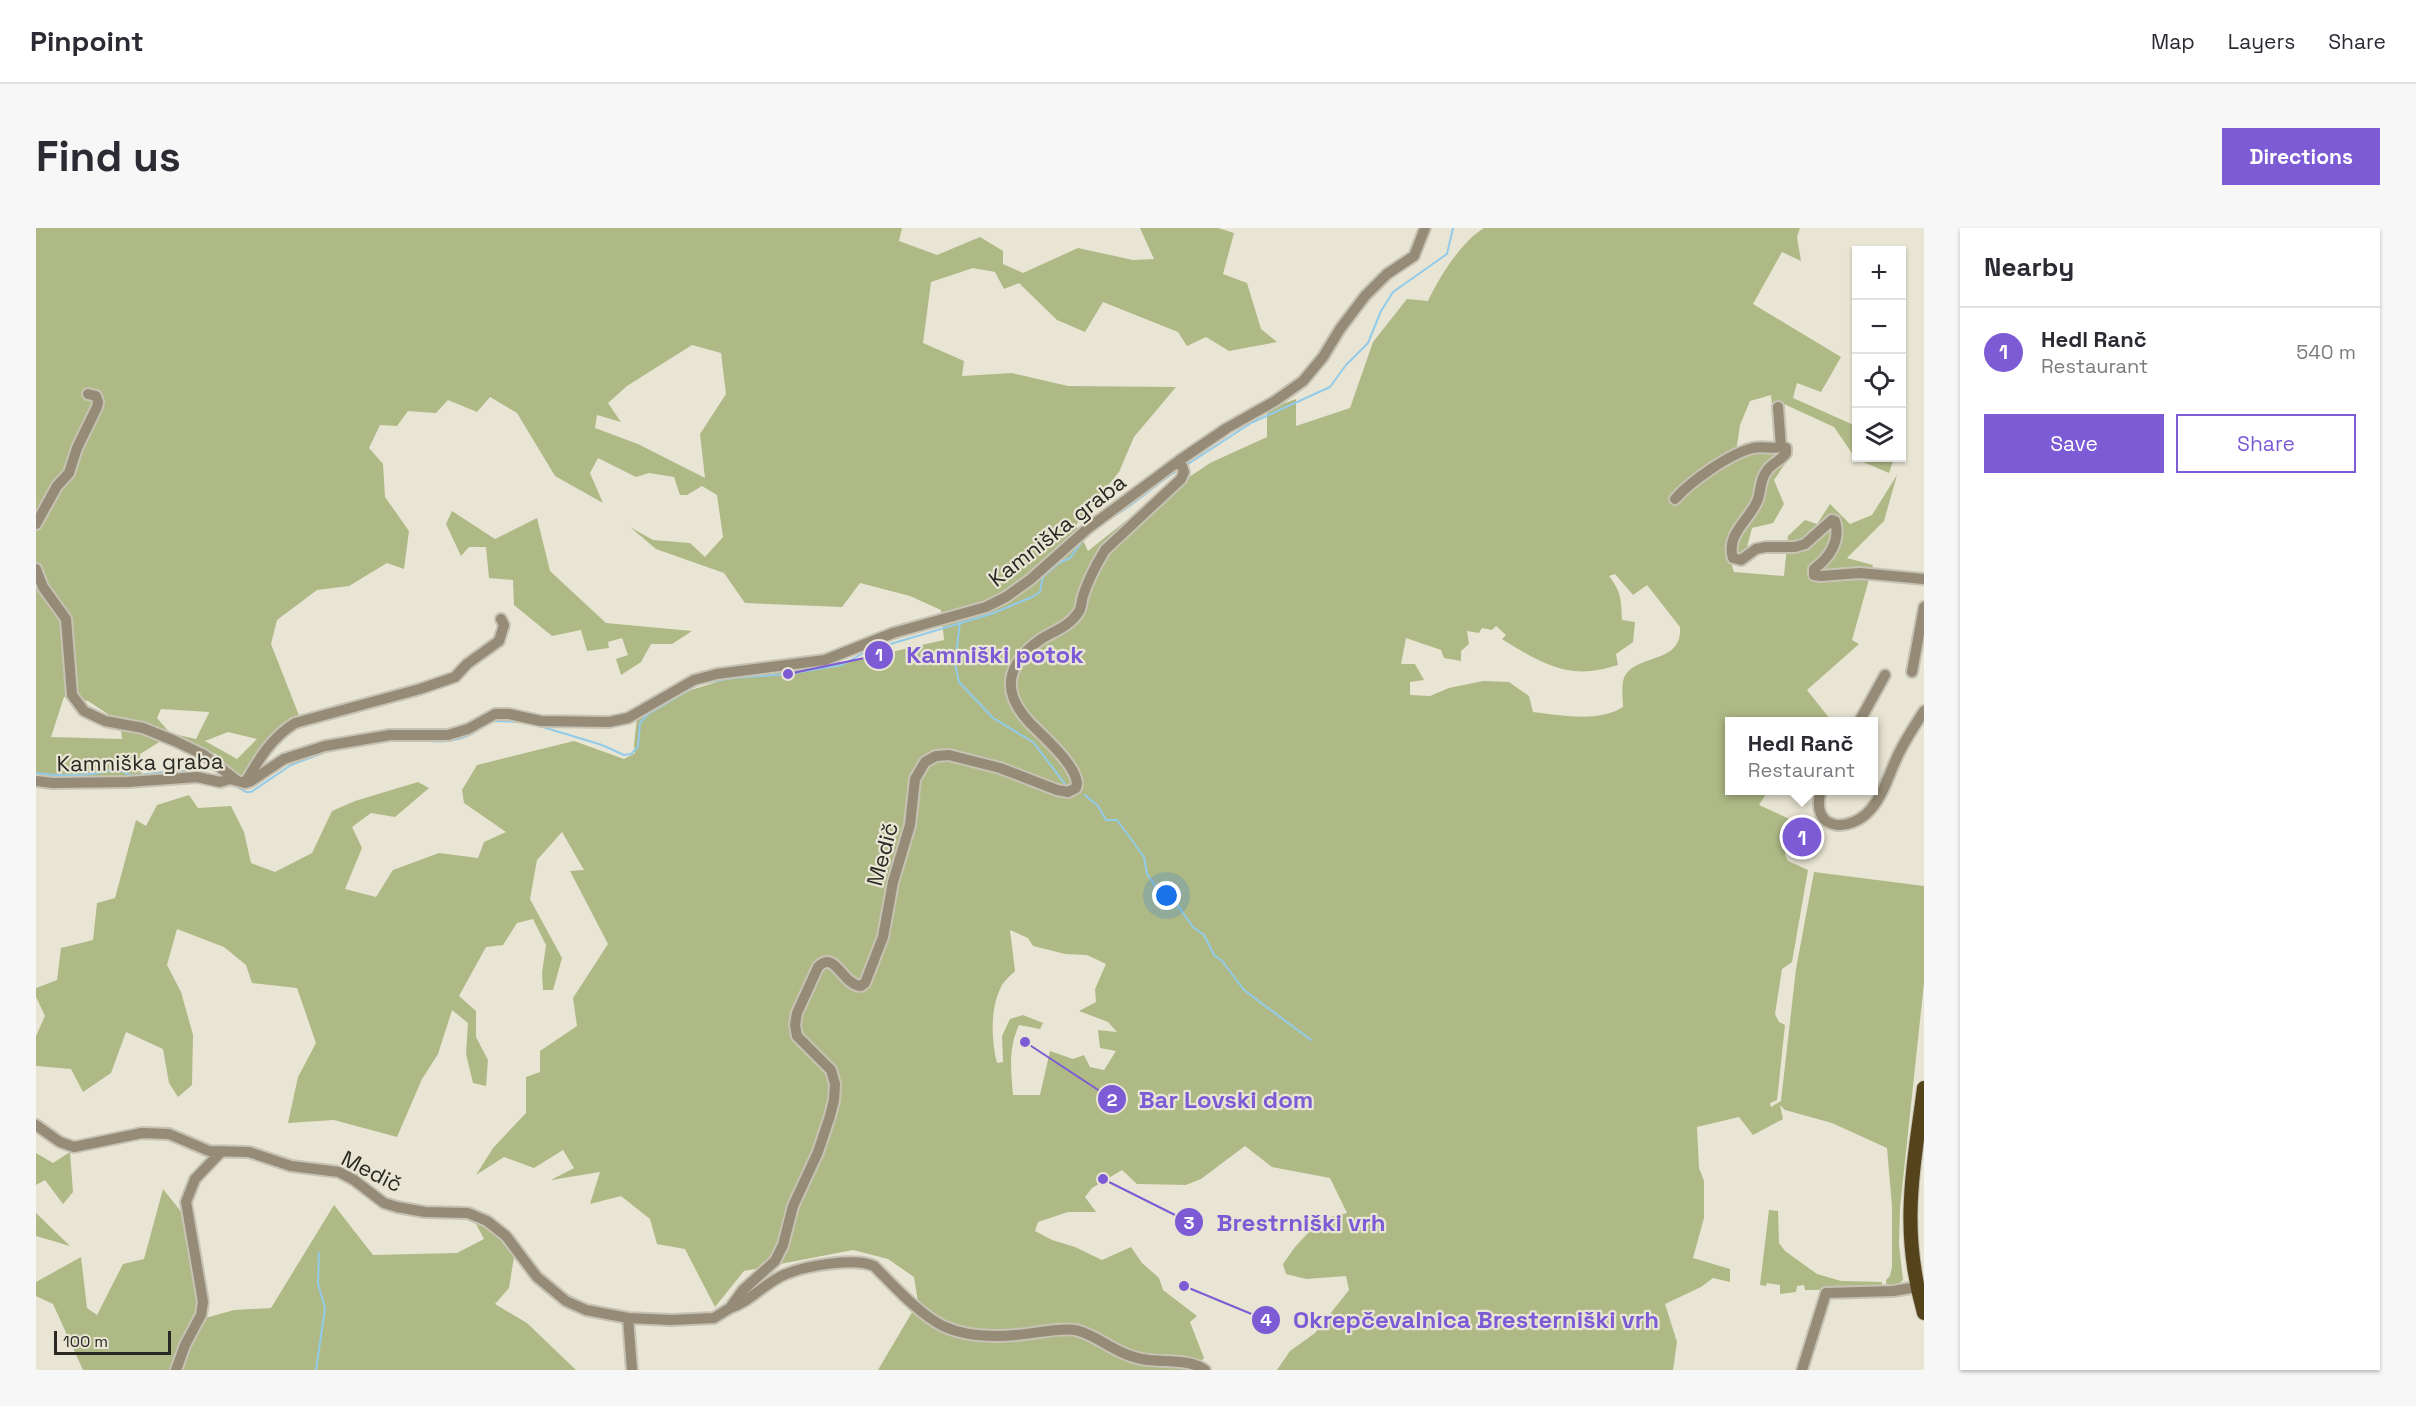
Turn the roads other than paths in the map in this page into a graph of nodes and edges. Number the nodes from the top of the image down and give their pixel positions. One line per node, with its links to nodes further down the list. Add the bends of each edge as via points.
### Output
1 (1425, 228): 5 (street, Kamniška graba, via 1414,256 1387,274 1365,296 1303,381 1227,428)
2 (88, 394): 7 (street, via 96,396 97,407 69,473 57,486)
3 (1778, 407): 4 (street)
4 (1781, 447): 6 (street, via 1744,452 1694,480); 9 (street, via 1786,448 1784,456 1767,470 1758,500 1737,531 1732,543 1733,558 1741,560 1766,547 1805,544 1832,520 1837,527 1834,543 1825,561 1814,569 1814,575 1860,573)
5 (1182, 466): 17 (street, Kamniška graba, via 1087,529 1031,579 986,607 893,633 825,660 694,680 628,718 609,722 541,721 495,714 448,735 390,735 325,746 284,759 251,781); 23 (street, Medič, via 1181,479 1105,550 1080,611 1071,622 1037,642 1014,665 1012,699 1073,771 1076,788 1068,792 1057,790 949,754 931,758 920,767 883,938 865,983 851,984 833,962 822,963 797,1013 797,1036 831,1070 834,1100 818,1152 793,1206 783,1245 775,1261 743,1290)
6 (1675, 500)
7 (36, 524)
8 (36, 569): 17 (street, via 43,587 66,619 72,695 84,711 174,741 204,756)
9 (1924, 579)
10 (1924, 607): 12 (street)
11 (501, 619): 17 (street, Kamniška graba, via 503,632 499,641 455,677 295,723)
12 (1912, 672)
13 (1885, 675): 15 (street)
14 (1924, 711): 18 (street, via 1900,751 1880,797 1866,815 1848,824 1824,820 1819,809)
15 (1862, 717)
16 (36, 781): 17 (street, Kamniška graba, via 131,782 197,777)
17 (233, 781)
18 (1820, 795)
19 (1924, 1088): 22 (main road, via 1909,1216)
20 (36, 1125): 21 (street, Medič, via 74,1147 155,1132)
21 (220, 1152): 25 (street, Medič, via 249,1152 291,1166 339,1172 384,1203 397,1207 468,1213 506,1236 537,1277 566,1300 586,1310); 26 (street, via 195,1179 186,1202 203,1302)
22 (1917, 1287): 24 (main road); 29 (street, via 1826,1293)
23 (730, 1308): 25 (street, Medič, via 714,1318 701,1320); 28 (street, via 743,1304 785,1274 850,1261 865,1262 923,1312 942,1326 959,1332 1000,1336 1066,1328 1080,1330 1139,1359 1182,1363)
24 (1924, 1313)
25 (628, 1317): 27 (street)
26 (176, 1370)
27 (632, 1370)
28 (1205, 1370)
29 (1802, 1370)

